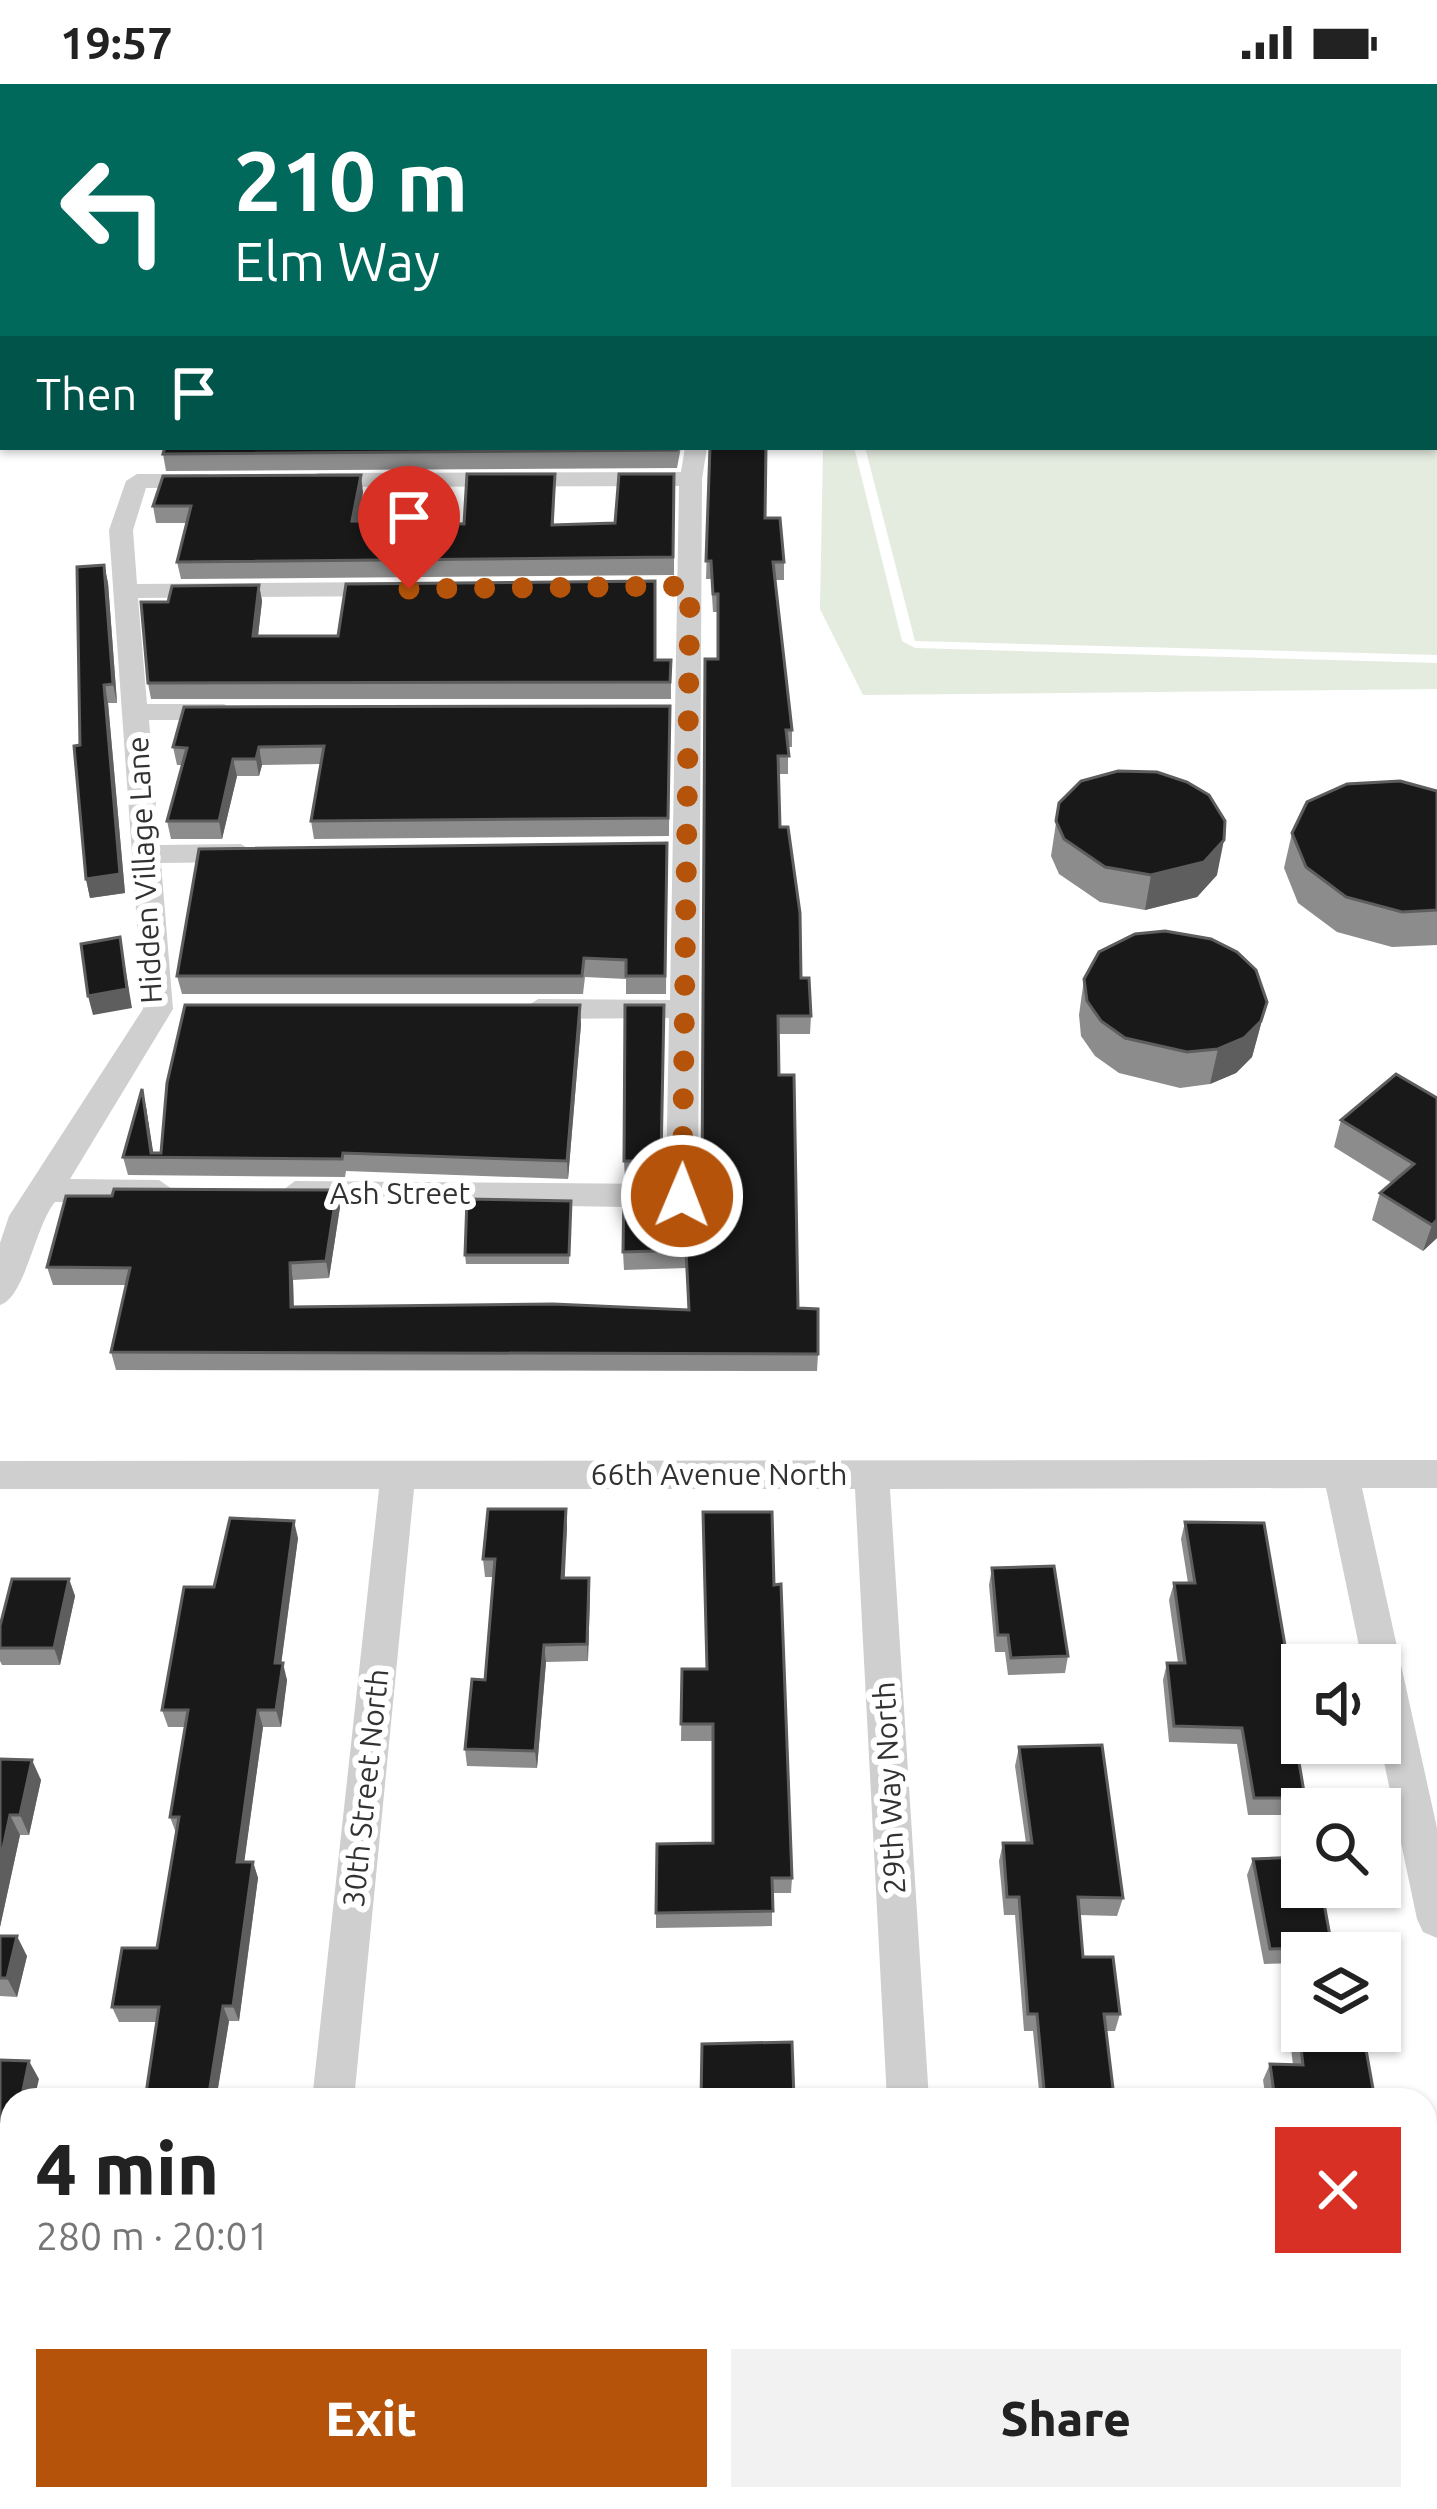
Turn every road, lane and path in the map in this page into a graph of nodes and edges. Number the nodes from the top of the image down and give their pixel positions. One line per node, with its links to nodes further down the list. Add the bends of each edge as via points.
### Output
1 (696, 450): 2 (street)
2 (692, 478): 4 (street); 12 (street, via 678,586 676,848)
3 (230, 481): 6 (street, Hidden Village Lane, via 137,482 121,530)
4 (299, 481)
5 (409, 589): 6 (street)
6 (129, 591): 7 (street, Hidden Village Lane)
7 (136, 712): 8 (street); 10 (street, Hidden Village Lane)
8 (251, 712)
9 (265, 853): 10 (street)
10 (147, 854): 13 (street, Hidden Village Lane, via 170,1010)
11 (518, 1010): 12 (street)
12 (686, 1010): 15 (street, Ash Street, via 682,1196)
13 (47, 1190): 14 (street); 16 (street, Hidden Village Lane, via 25,1216)
14 (188, 1192)
15 (259, 1192)
16 (0, 1293)
17 (0, 1474): 19 (street, 66th Avenue North)
18 (1437, 1474): 21 (street, 66th Avenue North)
19 (398, 1475): 20 (street, 66th Avenue North); 23 (street, 30th Street North)
20 (872, 1475): 21 (street, 66th Avenue North); 24 (street, 29th Way North)
21 (1341, 1475): 22 (street)
22 (1437, 1919)
23 (334, 2088)
24 (907, 2088)

